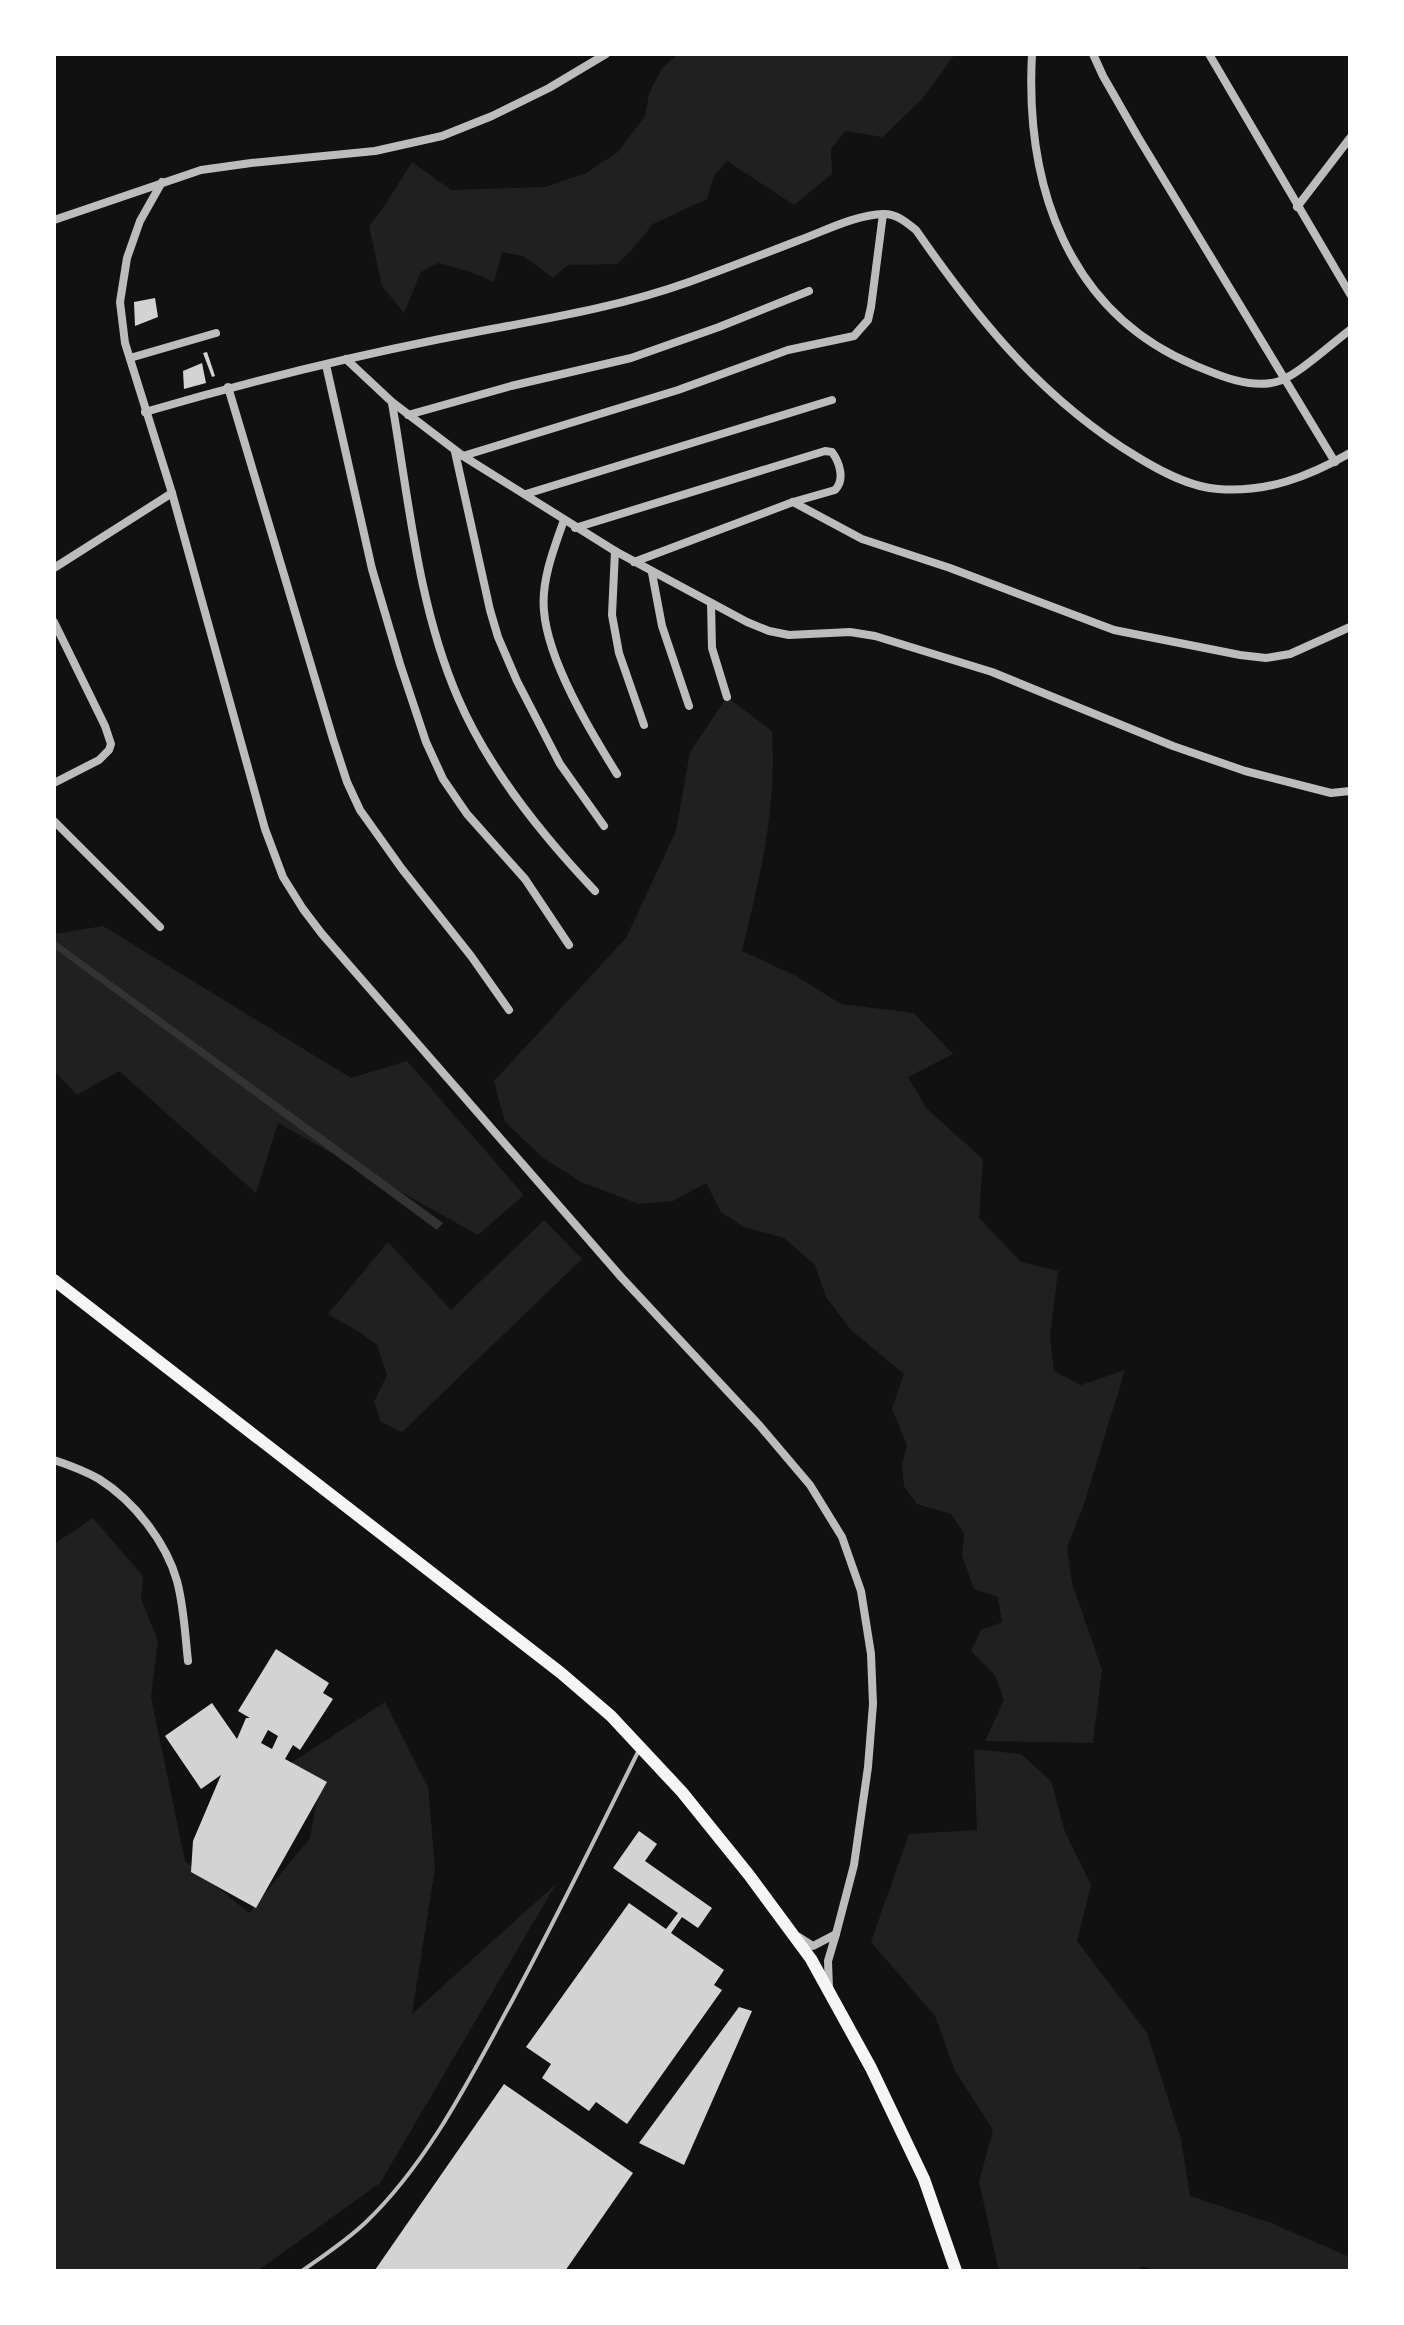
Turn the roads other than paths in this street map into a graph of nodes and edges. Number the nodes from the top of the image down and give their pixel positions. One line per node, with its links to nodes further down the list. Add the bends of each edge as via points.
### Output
1 (606, 54): 6 (street, via 549,88 442,136 375,151 201,170)
2 (1032, 54): 17 (street, via 1032,127 1041,179 1060,233 1087,282 1118,317 1182,360 1245,383)
3 (1093, 54): 17 (street)
4 (1209, 54): 7 (street)
5 (1350, 138): 7 (street)
6 (162, 182): 9 (street); 14 (street, via 127,258 120,302)
7 (1297, 207): 11 (street)
8 (883, 214): 15 (street, via 848,221 614,305); 24 (street, via 868,320 854,336 788,350 664,395); 25 (street, via 905,220 916,230 1003,345 1044,387 1151,465 1214,489 1244,490 1281,484)
9 (54, 220)
10 (809, 291): 22 (street, via 631,358)
11 (1350, 294)
12 (1350, 330): 17 (street)
13 (216, 333): 14 (street)
14 (130, 358): 21 (street)
15 (346, 359): 16 (street); 20 (street)
16 (326, 365): 18 (street); 48 (street, via 372,569 426,742 467,814 525,879)
17 (1284, 380): 25 (street)
18 (228, 387): 21 (street); 49 (street, via 347,782 360,810)
19 (832, 400): 27 (street)
20 (392, 402): 22 (street); 46 (street, via 436,639 459,699 518,799)
21 (145, 412): 26 (street)
22 (408, 415): 24 (street)
23 (1350, 453): 25 (street)
24 (459, 454): 27 (street); 45 (street, via 498,637 560,764)
25 (1335, 462)
26 (172, 493): 33 (street); 54 (street, via 265,829 283,877 303,909 622,1278 760,1426 810,1485 842,1537 861,1591 873,1704 854,1865)
27 (526, 494): 29 (street)
28 (793, 502): 30 (street, via 839,486 842,476 832,452); 32 (street); 37 (street, via 862,539 1114,630 1266,658 1290,654)
29 (564, 520): 30 (street); 41 (street, via 546,578 550,643)
30 (575, 528): 31 (street)
31 (615, 551): 32 (street); 40 (street, via 612,615)
32 (634, 562): 34 (street)
33 (54, 568)
34 (652, 573): 35 (street); 39 (street, via 662,626)
35 (711, 603): 38 (street, via 712,648); 43 (street, via 769,631 850,632 926,651 1245,771 1331,793)
36 (54, 622): 42 (street, via 111,744 99,760)
37 (1350, 627)
38 (727, 697)
39 (689, 706)
40 (644, 725)
41 (617, 774)
42 (54, 783)
43 (1350, 791)
44 (54, 821): 47 (street)
45 (604, 826)
46 (595, 891)
47 (160, 927)
48 (569, 945)
49 (509, 1010)
50 (54, 1280): 53 (main road, via 561,1673)
51 (54, 1460): 52 (street, via 100,1480 124,1499 163,1548 178,1583)
52 (188, 1661)
53 (641, 1746): 55 (main road); 57 (lane, via 560,1911 430,2144 364,2224)
54 (836, 1934): 55 (street, via 813,1946); 56 (street, via 828,1961)
55 (795, 1935): 56 (main road)
56 (829, 1989): 58 (main road, via 924,2179)
57 (302, 2271)
58 (956, 2271)

